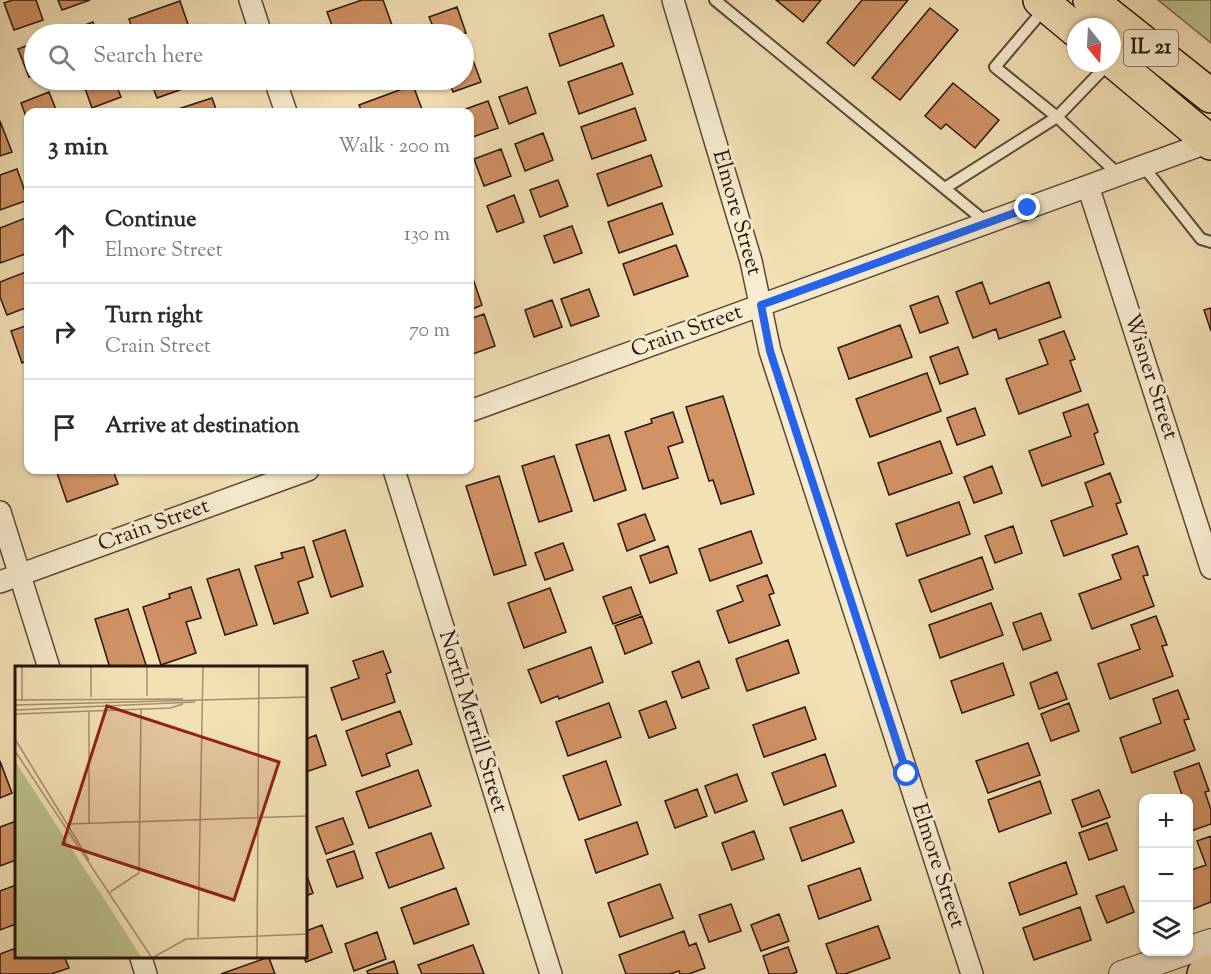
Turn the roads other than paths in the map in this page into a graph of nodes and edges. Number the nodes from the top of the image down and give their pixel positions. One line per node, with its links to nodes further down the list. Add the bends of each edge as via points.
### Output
1 (250, 0): 7 (street)
2 (673, 0): 21 (street, Elmore Street)
3 (715, 0): 18 (lane)
4 (1090, 0): 11 (main road, IL 21)
5 (1044, 3): 6 (main road); 13 (lane, via 995,67)
6 (1067, 22)
7 (258, 24)
8 (1121, 69): 14 (main road, IL 21)
9 (1100, 72): 13 (lane)
10 (279, 90): 12 (street)
11 (1211, 96)
12 (285, 108)
13 (1057, 117): 16 (lane); 18 (lane)
14 (1210, 142): 15 (street, Crain Street)
15 (1143, 166): 16 (street, Crain Street); 20 (lane, via 1201,240)
16 (1119, 175): 17 (street, Crain Street)
17 (1088, 186): 19 (street, Crain Street); 26 (street, Wisner Street)
18 (945, 188): 19 (lane)
19 (987, 223): 21 (street, Crain Street)
20 (1211, 242)
21 (761, 305): 22 (street, Crain Street); 36 (street, Elmore Street, via 770,351)
22 (474, 410)
23 (297, 474): 27 (street, Crain Street)
24 (394, 474): 35 (street, North Merrill Street)
25 (0, 512): 27 (street)
26 (1211, 568)
27 (10, 578): 28 (street)
28 (48, 666)
29 (1211, 942): 30 (street)
30 (1193, 949)
31 (1173, 956): 37 (street)
32 (142, 959): 34 (street)
33 (1211, 971): 38 (main road)
34 (146, 974)
35 (551, 974)
36 (972, 974)
37 (1122, 974)
38 (1204, 974)

